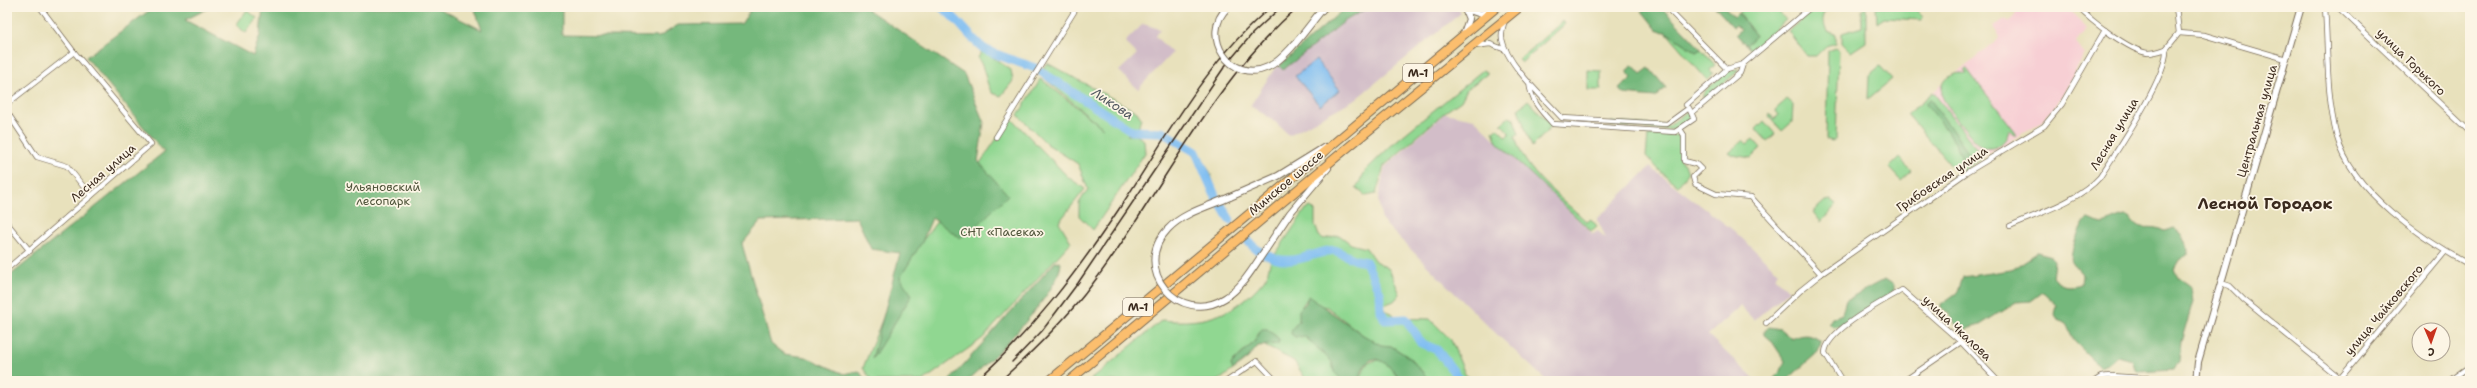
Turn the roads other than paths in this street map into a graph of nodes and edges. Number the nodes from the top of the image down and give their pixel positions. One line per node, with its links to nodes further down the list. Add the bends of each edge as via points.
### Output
1 (40, 7): 22 (street, Лесная улица)
2 (1077, 7): 33 (street)
3 (1228, 7): 14 (street, bridge, via 1217,26 1218,48 1232,64 1252,71 1273,64)
4 (1496, 7): 13 (street, via 1481,14); 18 (highway, Минское шоссе / М-1)
5 (1520, 7): 15 (highway, Минское шоссе / М-1)
6 (1666, 7): 25 (street)
7 (1811, 7): 24 (street)
8 (2078, 7): 16 (street, via 2090,20)
9 (2176, 7): 17 (street)
10 (2301, 7): 23 (street, Центральная улица)
11 (2325, 7): 40 (street, via 2331,102 2341,148 2377,197 2411,228)
12 (2338, 7): 32 (street, улица Горького)
13 (1465, 8): 18 (street, via 1469,21)
14 (1323, 9)
15 (1505, 20): 19 (highway, Минское шоссе / М-1); 21 (street, via 1502,36)
16 (2105, 30): 20 (street, via 2142,51 2158,52); 44 (street, Грибовская улица, via 2062,104 2044,126 1966,173)
17 (2179, 33): 20 (street, Лесная улица); 23 (street, via 2204,35)
18 (1462, 36): 34 (highway, Минское шоссе / М-1)
19 (1473, 46): 21 (street, via 1490,44); 35 (highway, Минское шоссе / М-1)
20 (2166, 49): 38 (street, Лесная улица, via 2167,56 2146,100 2093,185 2066,201)
21 (1506, 50): 26 (street)
22 (74, 52): 27 (street); 36 (street, Лесная улица, via 151,144)
23 (2286, 60): 45 (street, Центральная улица)
24 (1743, 64): 25 (street); 30 (street, via 1740,73)
25 (1727, 69): 28 (street)
26 (1529, 82): 28 (street, via 1562,118 1667,124); 31 (street, via 1534,103 1553,124 1675,132)
27 (7, 104)
28 (1688, 106): 30 (street)
29 (7, 112): 36 (street, via 37,157 67,166)
30 (1692, 113): 31 (street, via 1694,119)
31 (1680, 129): 44 (street, via 1684,135 1684,161 1696,164 1701,169 1693,177 1695,184 1716,194 1750,196)
32 (2470, 132)
33 (996, 137)
34 (1340, 138): 35 (street, bridge, via 1278,176 1190,214 1165,232 1157,247 1154,261 1157,277 1163,287 1171,297 1200,306 1213,304 1238,287 1310,187); 50 (highway, Минское шоссе / М-1)
35 (1346, 149): 51 (highway, Минское шоссе / М-1)
36 (92, 196): 39 (street, Лесная улица)
37 (7, 223): 39 (street)
38 (2010, 226)
39 (30, 251): 43 (street, Лесная улица)
40 (2445, 252): 42 (street); 49 (street, улица Чайковского)
41 (2470, 255): 42 (street)
42 (2468, 264)
43 (7, 269)
44 (1821, 274): 46 (street, Грибовская улица)
45 (2221, 283): 49 (street, via 2230,286); 59 (street, Центральная улица, via 2198,362)
46 (1766, 323)
47 (1961, 342): 54 (street, улица Чкалова, via 1902,290 1858,317 1829,340 1826,346 1827,358); 55 (street); 56 (street, улица Чкалова)
48 (2470, 366): 60 (street)
49 (2339, 380)
50 (1049, 381)
51 (1069, 381)
52 (1227, 381): 53 (street, via 1257,361)
53 (1276, 381)
54 (1842, 381)
55 (1904, 381)
56 (1998, 381)
57 (2095, 381): 58 (street, via 2110,376)
58 (2191, 381)
59 (2196, 381)
60 (2449, 381)

